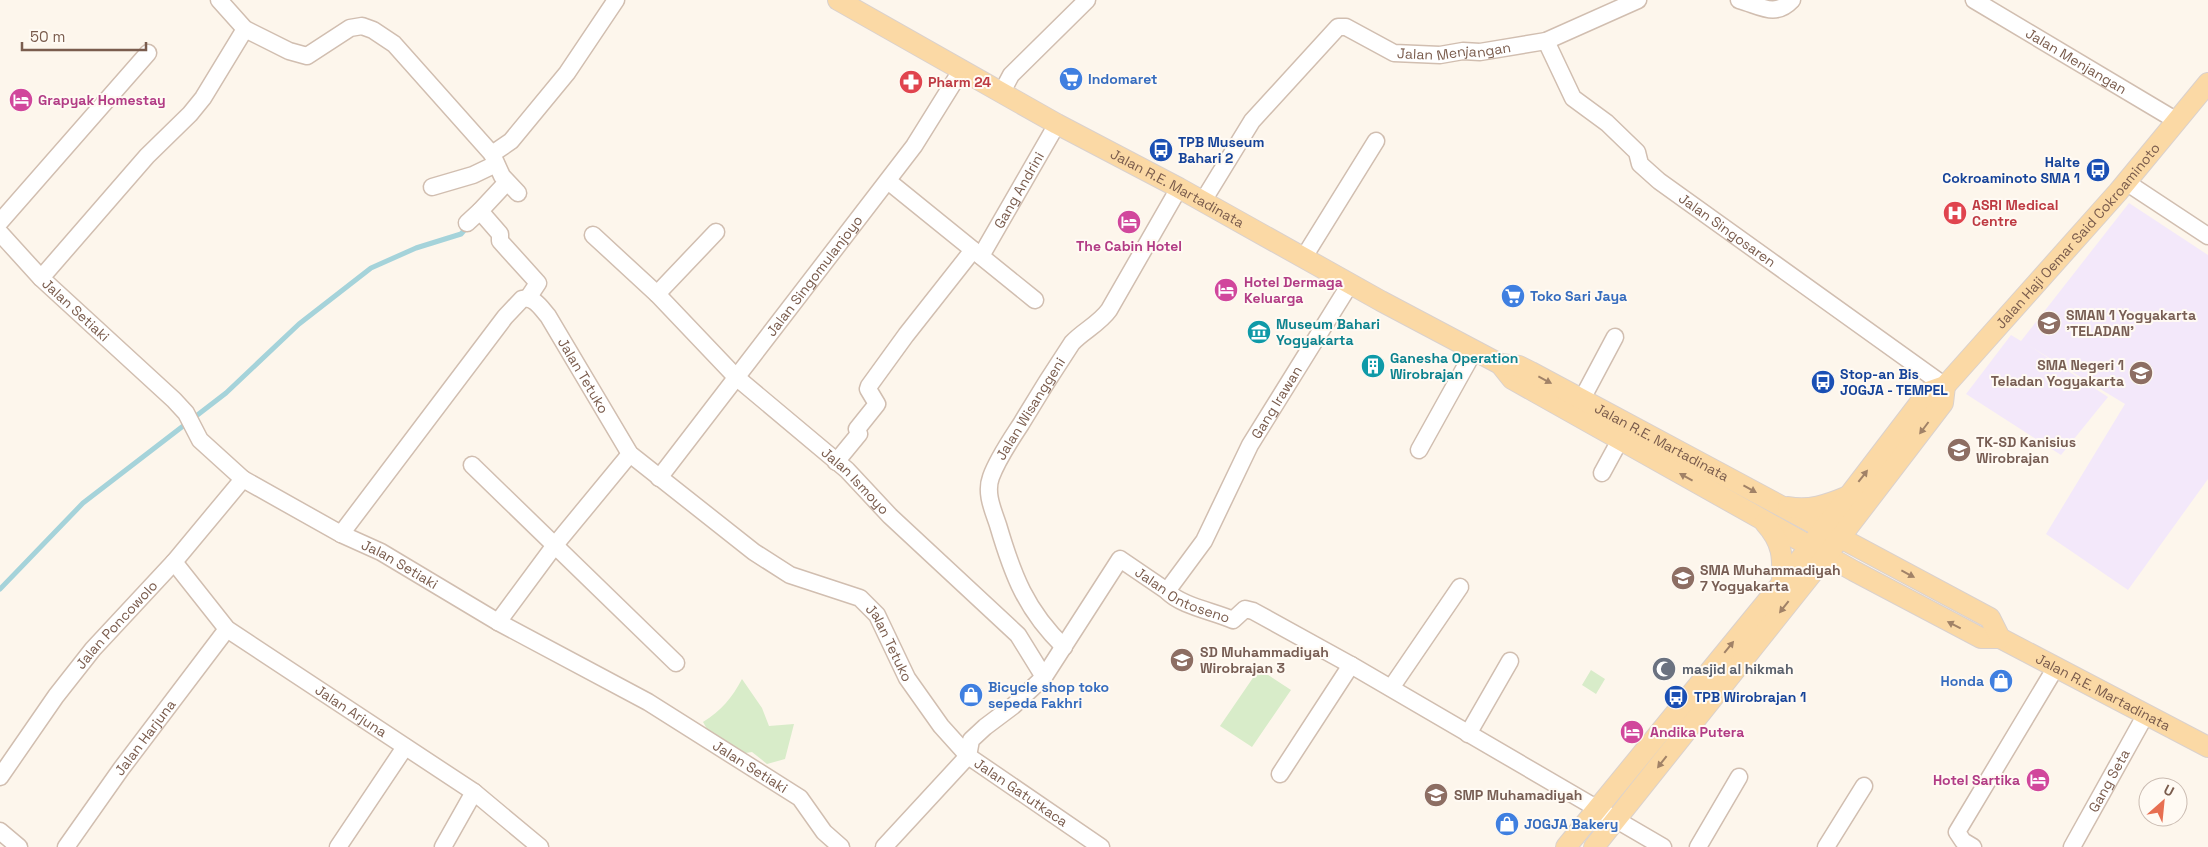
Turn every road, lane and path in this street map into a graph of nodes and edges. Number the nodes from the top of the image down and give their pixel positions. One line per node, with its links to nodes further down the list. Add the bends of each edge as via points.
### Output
1 (219, 0): 9 (street)
2 (616, 0): 18 (street)
3 (1087, 0): 14 (street, via 1011,75)
4 (1638, 0): 10 (street)
5 (1739, 0): 6 (street, via 1776,10 1784,8)
6 (1792, 0)
7 (1974, 0): 15 (street, Jalan Menjangan)
8 (852, 3): 12 (main road, Jalan R.E. Martadinata)
9 (245, 29): 18 (street, via 289,51 307,56 350,28 362,26 373,30 394,44); 33 (street, via 199,104 147,156)
10 (1546, 42): 23 (street, Jalan Menjangan, via 1480,52 1402,55 1338,26 1252,120); 42 (street, Jalan Singosaren, via 1573,98 1607,123 1637,152 1640,164 1659,182)
11 (148, 53): 25 (street)
12 (962, 69): 14 (main road, Jalan R.E. Martadinata); 19 (street, Jalan Singomulanjoyo)
13 (2208, 83): 15 (main road, Jalan Haji Oemar Said Cokroaminoto)
14 (1002, 92): 16 (main road, Jalan R.E. Martadinata)
15 (2178, 121): 20 (main road, Jalan Haji Oemar Said Cokroaminoto)
16 (1057, 124): 22 (main road, Jalan R.E. Martadinata); 31 (street, Gang Andrini)
17 (1376, 141): 32 (street)
18 (503, 165): 21 (street); 24 (street)
19 (888, 181): 31 (street); 41 (street, Jalan Singomulanjoyo)
20 (2126, 182): 30 (street); 42 (main road, Jalan Haji Oemar Said Cokroaminoto)
21 (432, 187)
22 (1179, 188): 23 (main road, Jalan R.E. Martadinata); 70 (street, Jalan Wisanggeni, via 1110,310 1072,344 1003,452 991,478 991,505 1013,575 1046,630)
23 (1203, 202): 32 (main road, Jalan R.E. Martadinata)
24 (480, 211): 26 (street); 36 (street, via 500,234 500,241 540,285)
25 (0, 222)
26 (467, 223)
27 (0, 232): 33 (street, Jalan Setiaki)
28 (716, 232): 35 (street)
29 (593, 234): 35 (street, Jalan Ismoyo)
30 (2208, 236)
31 (977, 253): 37 (street); 47 (street, Gang Andrini, via 906,335 869,386 877,404 857,429 859,434)
32 (1304, 257): 34 (main road, Jalan R.E. Martadinata)
33 (41, 278): 51 (street, Jalan Setiaki, via 189,420 200,440)
34 (1350, 284): 39 (main road, Jalan R.E. Martadinata); 66 (street, Gang Irawan, via 1250,445 1204,541)
35 (657, 294): 41 (street, Jalan Ismoyo)
36 (528, 298): 46 (street, Jalan Tetuko, via 548,316); 57 (street, via 522,299 505,317)
37 (1035, 300)
38 (1616, 337): 43 (street)
39 (1474, 351): 40 (main road, Jalan R.E. Martadinata); 45 (street)
40 (1500, 364): 43 (main road, Jalan R.E. Martadinata, one-way to 43, via 1519,366); 44 (main road, Jalan R.E. Martadinata, via 1512,379)
41 (736, 378): 47 (street, Jalan Ismoyo); 50 (street, Jalan Singomulanjoyo)
42 (1945, 386): 52 (main road, Jalan Haji Oemar Said Cokroaminoto, one-way to 42, via 1928,392); 54 (main road, Jalan Haji Oemar Said Cokroaminoto, one-way to 54, via 1943,403)
43 (1582, 399): 53 (main road, Jalan R.E. Martadinata, one-way to 53)
44 (1620, 440): 49 (street); 55 (main road, Jalan R.E. Martadinata, one-way to 44)
45 (1420, 450)
46 (630, 454): 50 (street, Jalan Tetuko); 58 (street)
47 (836, 462): 75 (street, Jalan Ismoyo, via 1018,635)
48 (472, 465): 58 (street)
49 (1602, 472)
50 (659, 478): 81 (street, Jalan Tetuko, via 754,552 790,575 860,598 877,615 907,678)
51 (243, 479): 57 (street, Jalan Setiaki); 61 (street, Jalan Poncowolo)
52 (1846, 497): 53 (main road, via 1815,508 1800,509); 56 (main road, Jalan Haji Oemar Said Cokroaminoto)
53 (1777, 504): 56 (main road, Jalan R.E. Martadinata)
54 (1858, 515): 56 (main road, Jalan Haji Oemar Said Cokroaminoto); 60 (main road, via 1855,534)
55 (1760, 518): 59 (main road, Jalan R.E. Martadinata); 63 (main road, via 1780,545)
56 (1830, 533): 59 (main road); 60 (main road, Jalan R.E. Martadinata)
57 (341, 534): 67 (street, Jalan Setiaki, via 380,552)
58 (555, 545): 67 (street); 72 (street)
59 (1818, 551): 62 (main road, Jalan R.E. Martadinata); 63 (main road); 64 (main road)
60 (1864, 551): 69 (main road, Jalan R.E. Martadinata, one-way to 69, via 1990,618)
61 (174, 562): 68 (street, Jalan Arjuna); 83 (street, Jalan Poncowolo, via 88,655)
62 (1854, 571): 64 (main road, via 1830,571); 69 (main road, Jalan R.E. Martadinata, one-way to 62, via 1981,638)
63 (1782, 583): 87 (main road, one-way to 63)
64 (1803, 584): 88 (main road, one-way to 88)
65 (1460, 587): 76 (street)
66 (1167, 590): 70 (street, Jalan Ontoseno, via 1120,559); 73 (street, Jalan Ontoseno, via 1173,597 1233,620 1245,609 1253,612)
67 (498, 622): 95 (street, Jalan Setiaki, via 648,702 775,780 800,798 824,832)
68 (227, 629): 79 (street, Jalan Arjuna); 91 (street, Jalan Harjuna)
69 (2000, 638): 74 (main road, Jalan R.E. Martadinata)
70 (1064, 647): 75 (street, Jalan Ontoseno)
71 (1510, 661): 78 (street)
72 (676, 663)
73 (1351, 665): 76 (street, Jalan Ontoseno); 82 (street)
74 (2056, 667): 77 (main road, Jalan R.E. Martadinata); 103 (street, via 1957,832)
75 (1044, 677): 81 (street, Jalan Ontoseno, via 971,740)
76 (1391, 688): 78 (street, Jalan Ontoseno)
77 (2146, 714): 80 (main road, Jalan R.E. Martadinata); 104 (street, Gang Seta)
78 (1468, 734): 87 (street, Jalan Ontoseno)
79 (405, 747): 86 (street, Jalan Arjuna); 92 (street)
80 (2208, 747)
81 (968, 756): 96 (street); 97 (street, Jalan Gatutkaca)
82 (1280, 774)
83 (0, 777)
84 (1739, 777): 101 (street)
85 (1864, 786): 102 (street)
86 (474, 792): 93 (street); 94 (street, Jalan Arjuna)
87 (1596, 809): 88 (street, Jalan Ontoseno); 98 (main road)
88 (1616, 820): 99 (main road); 100 (street, Jalan Ontoseno)
89 (0, 831): 90 (street)
90 (20, 847)
91 (66, 847)
92 (338, 847)
93 (443, 847)
94 (540, 847)
95 (841, 847)
96 (884, 847)
97 (1101, 847)
98 (1566, 847)
99 (1594, 847)
100 (1663, 847)
101 (1698, 847)
102 (1826, 847)
103 (1973, 847)
104 (2072, 847)

